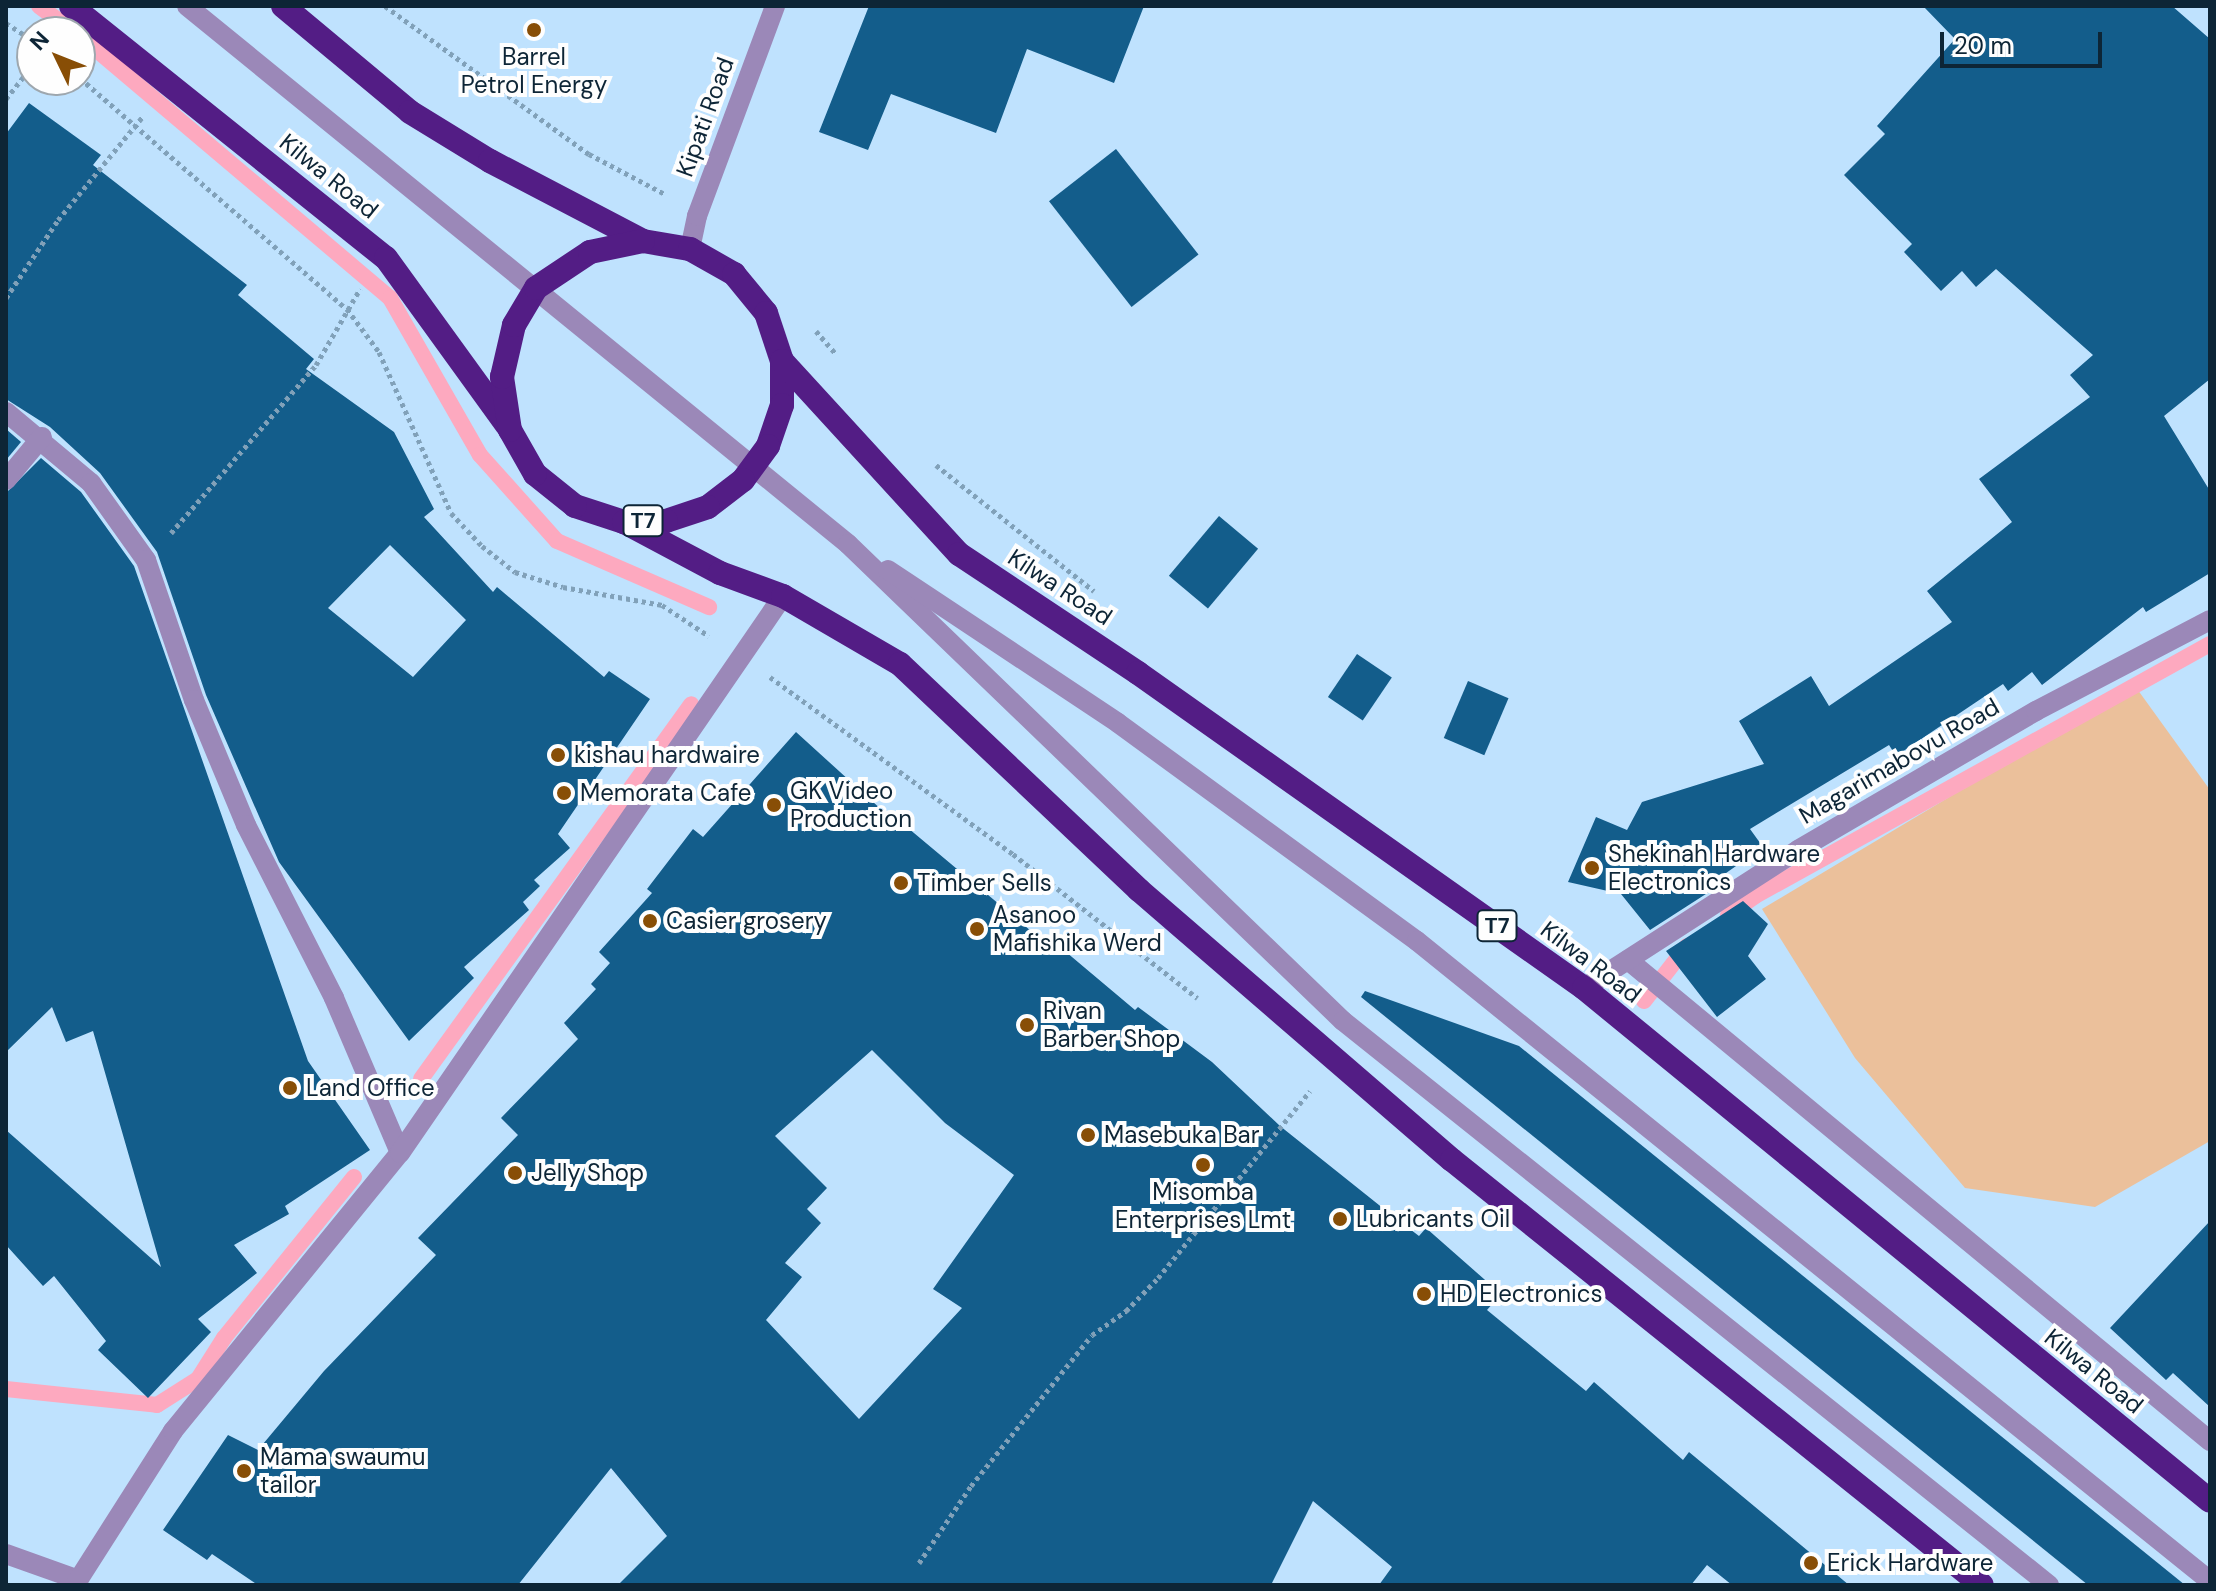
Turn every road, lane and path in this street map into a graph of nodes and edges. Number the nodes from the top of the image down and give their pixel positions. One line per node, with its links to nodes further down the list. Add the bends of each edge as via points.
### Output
1 (71, 6): 6 (highway, Kilwa Road / T7)
2 (187, 6): 12 (street)
3 (283, 6): 10 (highway, T7, via 410,112 490,161)
4 (385, 6): 9 (path, via 589,154 660,188)
5 (775, 6): 9 (street, Kipati Road)
6 (171, 87): 8 (path); 11 (highway, Kilwa Road / T7)
7 (96, 91): 8 (path)
8 (135, 124): 13 (path, via 58,220); 14 (path)
9 (692, 238): 10 (highway, T7); 16 (highway, T7, via 734,274 766,313)
10 (643, 241): 12 (highway, T7, via 590,252)
11 (386, 258): 14 (path); 19 (highway, Kilwa Road / T7)
12 (536, 288): 19 (highway, T7, via 514,325 502,377); 22 (street)
13 (6, 298)
14 (347, 309): 26 (path, via 316,365 275,418); 30 (path, via 379,352 451,513 482,546 515,572 563,587 662,605)
15 (814, 328): 17 (path)
16 (782, 361): 22 (highway, T7, via 782,405 768,446); 32 (highway, Kilwa Road / T7, via 959,554 1138,673)
17 (842, 362)
18 (6, 412): 20 (street)
19 (510, 430): 24 (highway, T7, via 545,482 575,506)
20 (42, 437): 23 (street); 26 (street, via 91,483)
21 (922, 454): 27 (path)
22 (755, 463): 24 (highway, T7, via 708,507 666,521); 25 (street)
23 (6, 480)
24 (624, 522): 28 (highway, T7, via 720,573)
25 (848, 544): 42 (street, via 1118,723 1417,941); 45 (street, via 1343,1021)
26 (146, 560): 37 (street, via 194,700 246,825 334,998)
27 (1097, 593)
28 (783, 596): 30 (street); 44 (highway, T7, via 900,664 1139,890 1441,1151)
29 (2210, 620): 31 (street, Magarimabovu Road, via 2036,711)
30 (740, 656): 33 (path, via 1013,854); 37 (street)
31 (1628, 960): 32 (street, Magarimabovu Road); 38 (street)
32 (1584, 988): 39 (highway, Kilwa Road / T7)
33 (1200, 1001)
34 (1300, 1079): 35 (path)
35 (1312, 1088): 36 (path); 41 (path, via 1158,1278 1126,1311 1092,1335 971,1486)
36 (1324, 1098)
37 (400, 1153): 43 (street, via 173,1431)
38 (2210, 1441)
39 (2210, 1501)
40 (6, 1554): 43 (street)
41 (919, 1563)
42 (2210, 1581)
43 (77, 1582)
44 (1982, 1585)
45 (2049, 1585)

